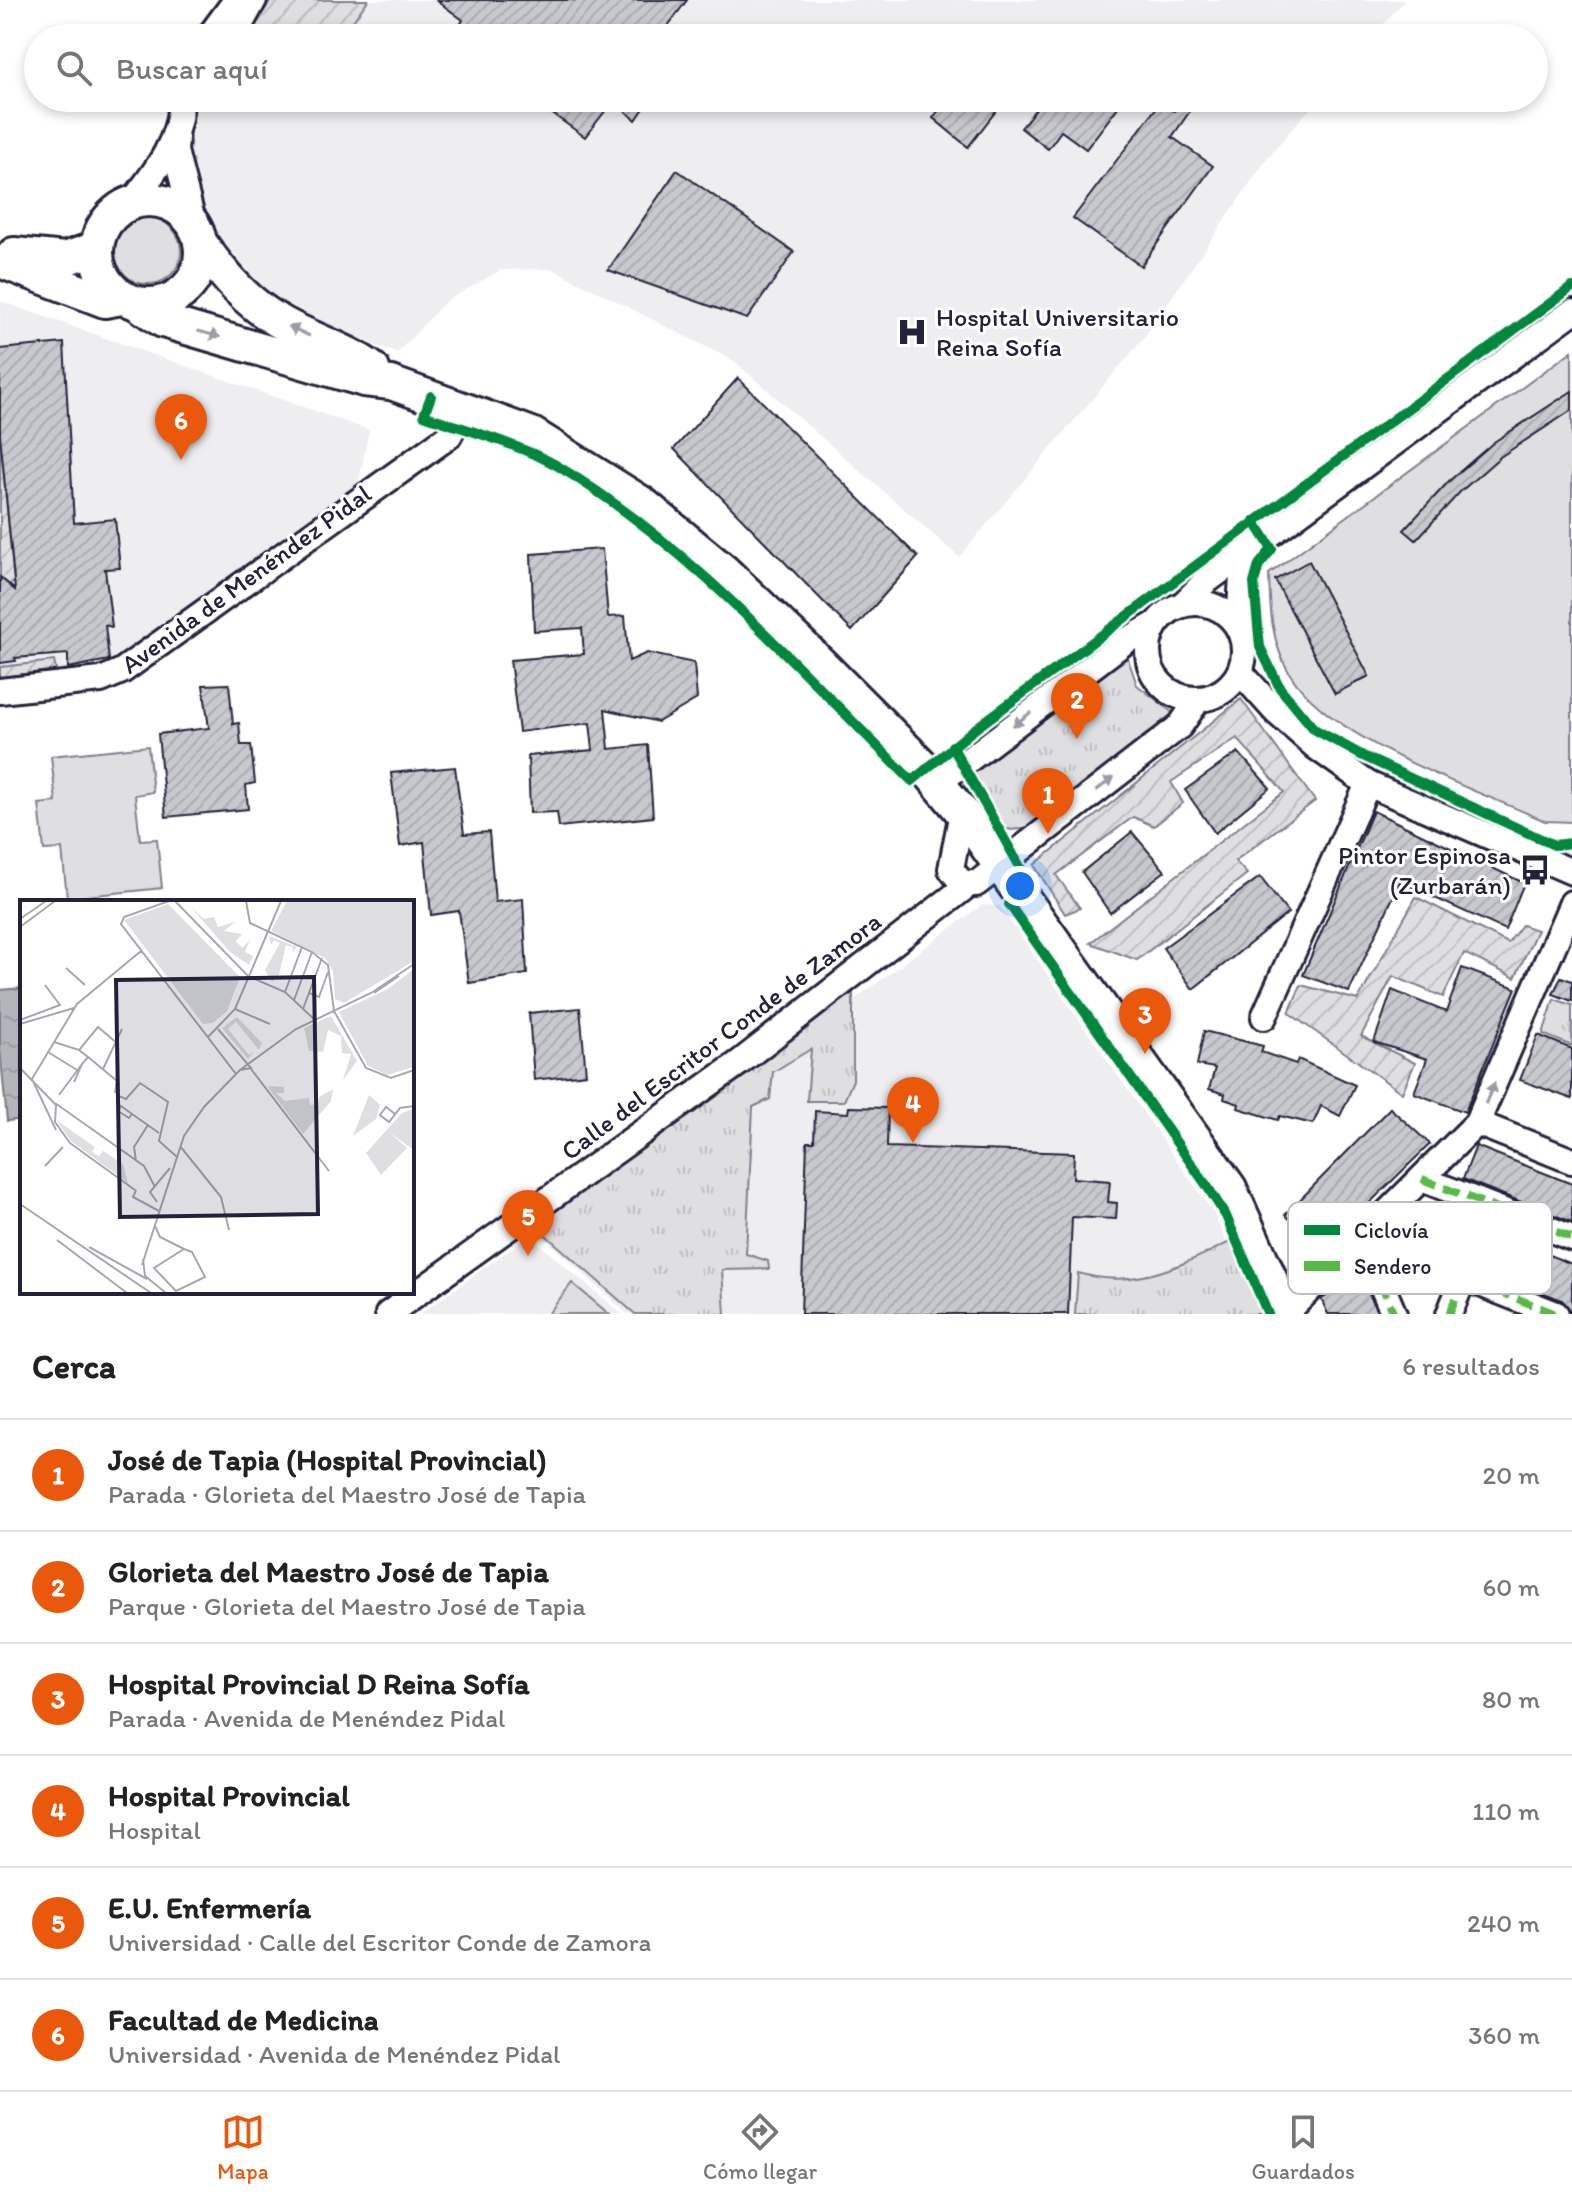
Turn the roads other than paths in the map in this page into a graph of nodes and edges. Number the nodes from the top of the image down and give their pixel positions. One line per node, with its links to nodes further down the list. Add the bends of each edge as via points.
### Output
1 (236, 0): 3 (street)
2 (254, 0): 4 (street)
3 (218, 24)
4 (241, 24)
5 (179, 112): 7 (street, via 160,168)
6 (180, 112): 8 (street, via 175,151)
7 (132, 202): 8 (main road, via 167,202 182,211); 9 (main road, via 107,220)
8 (197, 234): 12 (main road, via 201,259 185,290 171,300); 14 (main road, one-way to 8, via 359,359 282,323 248,299 223,275)
9 (96, 248): 10 (main road, via 65,259); 12 (main road, via 102,277)
10 (0, 252)
11 (0, 261): 12 (main road, via 105,301)
12 (130, 301): 14 (main road, one-way to 14, via 163,321 364,380)
13 (1572, 312): 16 (street)
14 (391, 383): 15 (main road)
15 (464, 409): 21 (street, Avenida de Menéndez Pidal, via 449,436 122,671 101,680); 23 (main road, via 532,434 642,503 724,571)
16 (1243, 556): 17 (street); 19 (street)
17 (1183, 604): 18 (street); 19 (street, via 1217,607)
18 (1154, 625): 22 (street, via 1147,649 1157,680 1174,695); 23 (street, one-way to 23)
19 (1239, 629): 20 (street, via 1244,650)
20 (1240, 672): 22 (street, via 1223,692); 24 (street, via 1276,712)
21 (0, 691)
22 (1198, 700): 26 (street, Calle del Escritor Conde de Zamora, one-way to 22, via 1180,726)
23 (938, 783): 25 (main road)
24 (1368, 784): 27 (street); 30 (street)
25 (962, 812): 26 (main road); 28 (street, via 950,861 955,876)
26 (999, 866): 28 (street, Calle del Escritor Conde de Zamora); 43 (main road, via 1230,1188)
27 (1572, 872)
28 (968, 885): 42 (street, Calle del Escritor Conde de Zamora, via 739,1063)
29 (1572, 903): 31 (street, one-way to 29)
30 (1264, 1017)
31 (1477, 1123): 32 (street); 33 (street)
32 (1572, 1161)
33 (1422, 1179): 34 (street); 35 (street)
34 (1398, 1202)
35 (1480, 1202)
36 (1552, 1230): 37 (street)
37 (1572, 1238)
38 (1305, 1294): 43 (street)
39 (1385, 1294): 44 (street)
40 (1457, 1294): 45 (street)
41 (1506, 1294): 46 (street)
42 (388, 1314)
43 (1286, 1314)
44 (1394, 1314)
45 (1449, 1314)
46 (1556, 1314)

